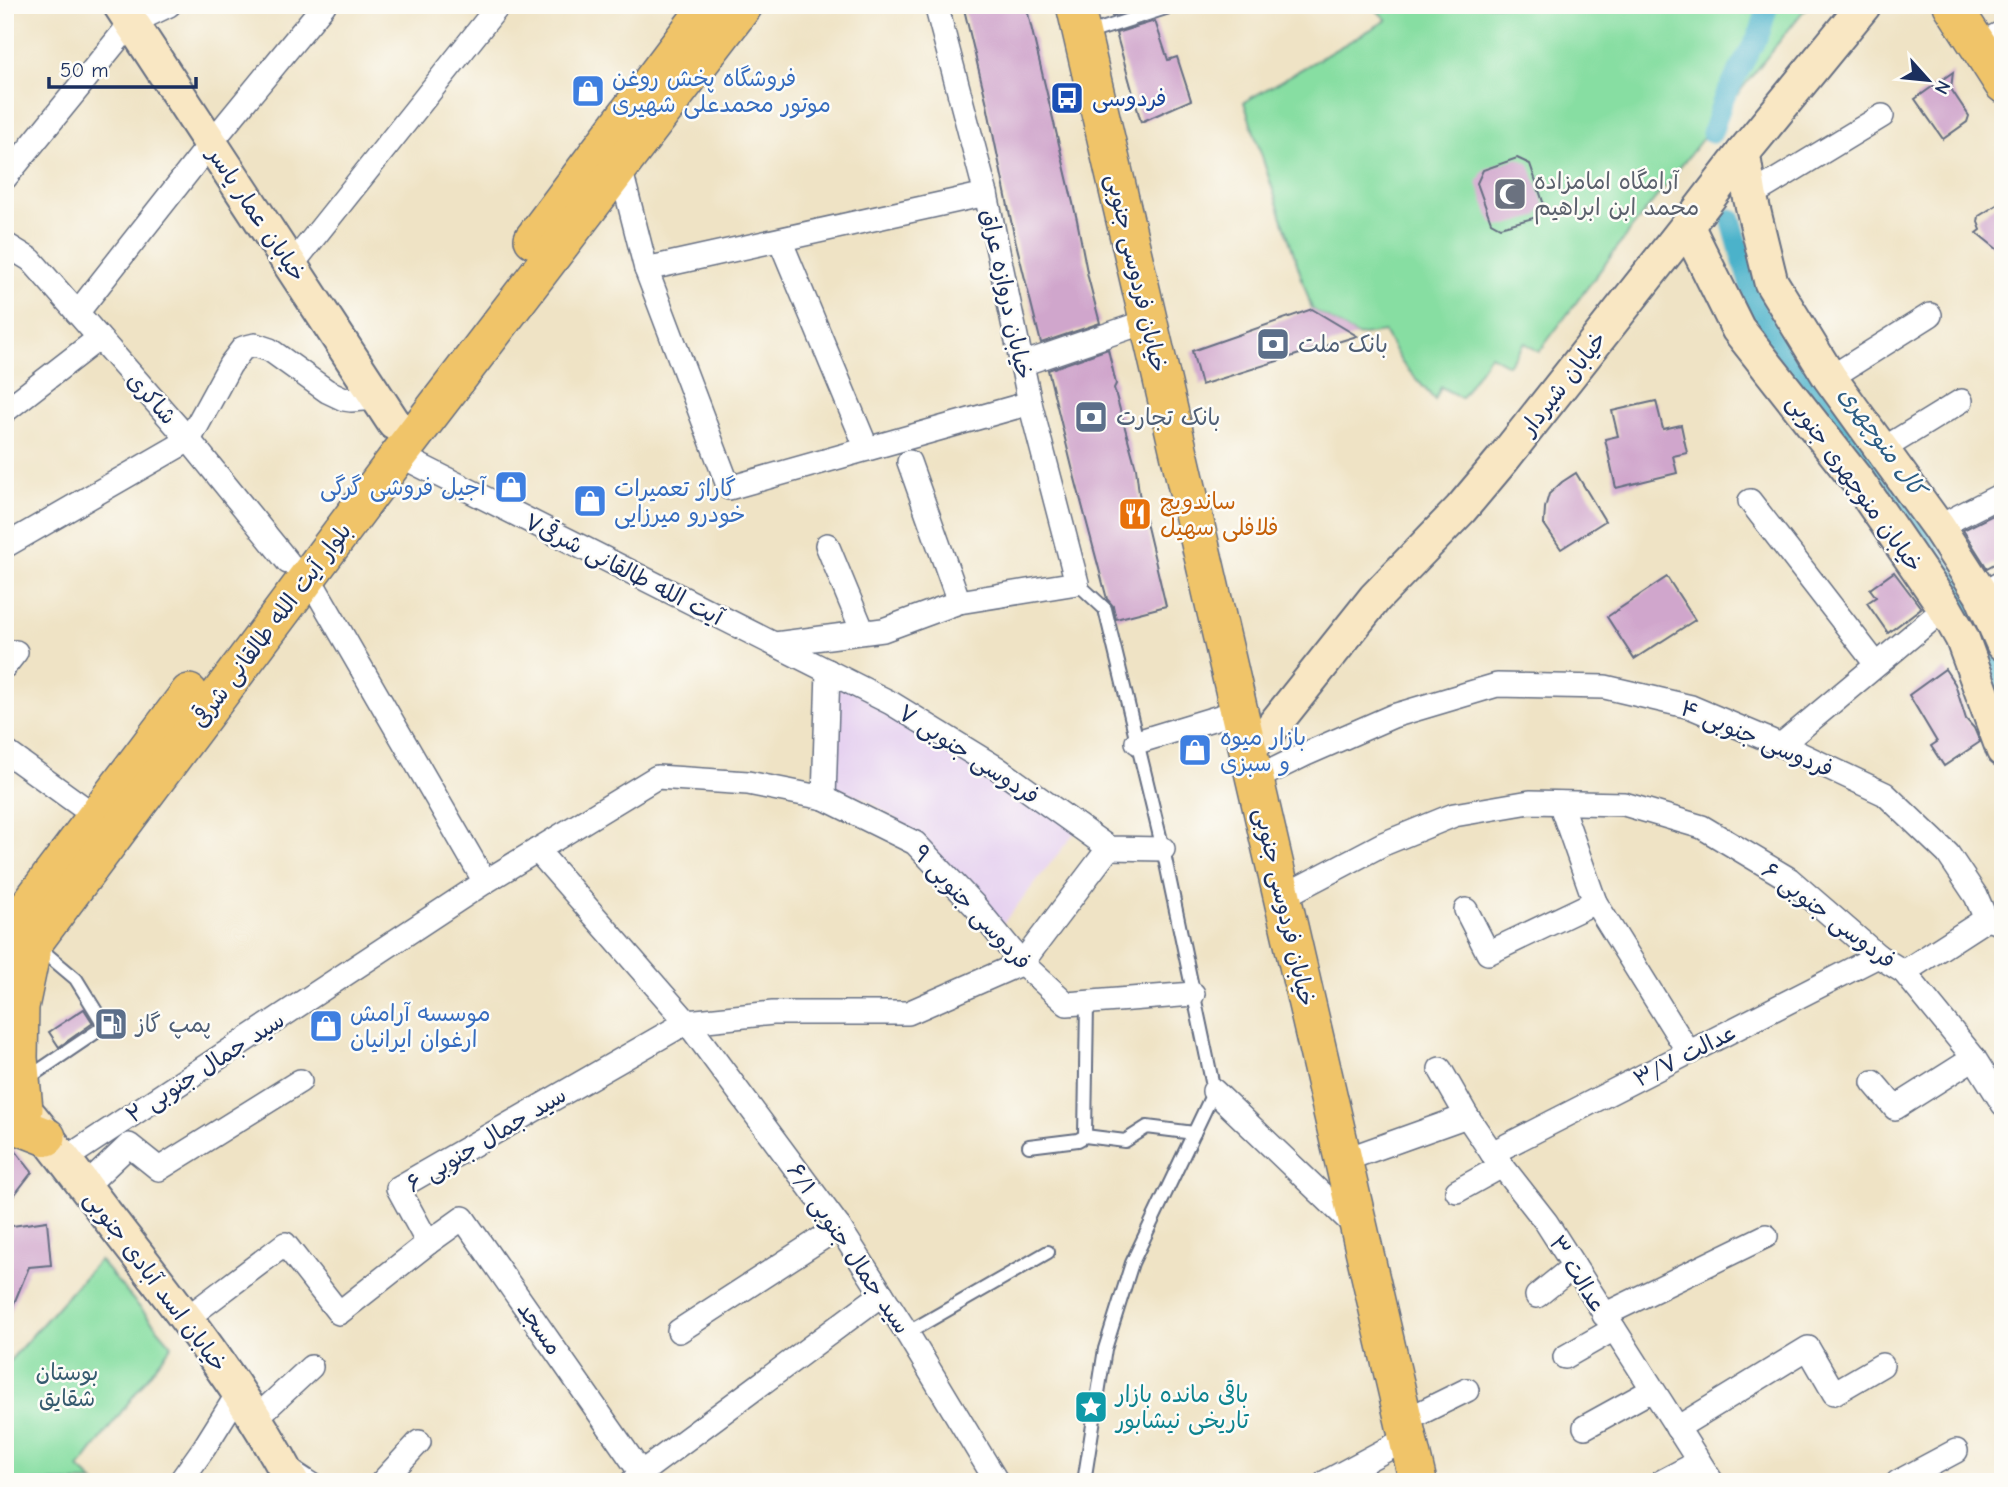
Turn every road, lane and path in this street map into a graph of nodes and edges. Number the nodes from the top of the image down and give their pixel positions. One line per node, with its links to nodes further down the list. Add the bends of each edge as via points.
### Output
1 (169, 5): 10 (street)
2 (324, 5): 15 (street)
3 (499, 5): 24 (street)
4 (709, 5): 35 (main road, بلوار آیت الله طالقانی شرقی)
5 (744, 5): 17 (main road, بلوار آیت الله طالقانی شرقی)
6 (936, 5): 19 (street, خیابان دروازه عراق)
7 (1175, 5): 11 (lane)
8 (1864, 5): 16 (street, خیابان شیردار)
9 (1952, 5): 12 (main road)
10 (126, 14): 15 (street, خیابان عمار یاسر); 18 (street)
11 (1079, 20): 28 (main road, خیابان فردوسی جنوبی)
12 (1990, 38): 13 (main road)
13 (2003, 84)
14 (1882, 116): 20 (street)
15 (210, 144): 24 (street, خیابان عمار یاسر); 26 (street)
16 (1743, 153): 20 (street, خیابان منوچهری جنوبی); 21 (street, خیابان شیردار)
17 (620, 167): 25 (street); 35 (main road, بلوار آیت الله طالقانی شرقی)
18 (5, 178)
19 (986, 194): 22 (street); 30 (street, خیابان دروازه عراق)
20 (1750, 196): 31 (street, خیابان منوچهری جنوبی, via 1771,282)
21 (1687, 226): 49 (street, خیابان منوچهری جنوبی, via 1738,329 1858,483); 60 (street, خیابان شیردار, via 1461,509 1375,597 1269,730)
22 (780, 240): 25 (street); 37 (street)
23 (9, 249): 26 (street, شاکری, via 31,260)
24 (291, 266): 35 (street, خیابان عمار یاسر)
25 (646, 269): 37 (street, via 729,488)
26 (77, 313): 29 (street, شاکری)
27 (1930, 315): 31 (street)
28 (1148, 321): 30 (street); 55 (main road, خیابان فردوسی جنوبی)
29 (99, 338): 34 (street); 36 (street, شاکری)
30 (1022, 364): 33 (street, خیابان دروازه عراق)
31 (1830, 378): 38 (street, خیابان منوچهری جنوبی)
32 (1961, 401): 38 (street)
33 (1030, 403): 37 (street); 46 (street, خیابان دروازه عراق)
34 (5, 411)
35 (390, 426): 36 (street, via 351,400 327,391 270,349 249,345 230,365); 45 (main road, بلوار آیت الله طالقانی شرقی); 51 (street, آیت الله طالقانی شرقی۷)
36 (189, 440): 44 (street); 45 (street, شاکری)
37 (867, 449)
38 (1883, 449): 42 (street, خیابان منوچهری جنوبی)
39 (909, 462): 48 (street)
40 (2003, 494): 42 (street)
41 (1749, 501): 53 (street)
42 (1938, 527): 47 (street, خیابان منوچهری جنوبی)
43 (827, 545): 50 (street)
44 (5, 546)
45 (298, 569): 63 (main road, بلوار آیت الله طالقانی شرقی); 67 (street, شاکری); 72 (main road, بلوار آیت الله طالقانی شرقی)
46 (1077, 583): 48 (street); 56 (lane, via 1105,609)
47 (1992, 588): 52 (street, خیابان منوچهری جنوبی)
48 (959, 602): 50 (street, via 883,630)
49 (1945, 608): 53 (street); 58 (street, خیابان منوچهری جنوبی, via 1962,638)
50 (863, 632): 51 (street)
51 (775, 644): 54 (street, فردوسی جنوبی ۷)
52 (2003, 644)
53 (1876, 664): 57 (street)
54 (828, 671): 61 (street); 64 (street, فردوسی جنوبی ۷, via 891,703 997,768)
55 (1239, 711): 56 (street); 60 (main road, خیابان فردوسی جنوبی)
56 (1137, 742): 65 (lane)
57 (1780, 745): 60 (street, فردوسی جنوبی ۴, via 1691,707 1605,687 1497,685 1393,716 1306,754); 71 (street, فردوسی جنوبی ۴, via 1885,794 1948,854)
58 (2003, 750)
59 (5, 751): 63 (street)
60 (1251, 763): 68 (main road, خیابان فردوسی جنوبی)
61 (824, 798): 66 (street, فردوسی جنوبی ۹, via 748,783 657,776); 74 (street, فردوسی جنوبی ۹, via 915,843)
62 (1560, 803): 68 (street, فردوسی جنوبی ۶, via 1530,802 1454,814 1383,844); 69 (street); 73 (street, فردوسی جنوبی ۶, via 1624,804 1702,827 1789,879)
63 (95, 816): 72 (main road, بلوار آیت الله طالقانی شرقی)
64 (1109, 848): 65 (street); 74 (street)
65 (1163, 849): 77 (lane)
66 (537, 850): 67 (street, فردوسی جنوبی ۹); 79 (street, سید جمال جنوبی ۶/۱)
67 (485, 882): 92 (street, سید جمال جنوبی ۲)
68 (1282, 897): 94 (main road, خیابان فردوسی جنوبی)
69 (1595, 902): 70 (street, via 1488,954); 80 (street)
70 (1466, 910)
71 (1994, 922): 75 (street)
72 (19, 940): 76 (main road, بلوار آیت الله طالقانی شرقی); 87 (main road, via 19,1058); 87 (lane, via 76,979 105,1026 34,1074)
73 (1878, 956): 75 (street, فردوسی جنوبی ۶); 80 (street, عدالت ۳/۷)
74 (1022, 963): 78 (street, فردوسی جنوبی ۹, via 1067,1004); 79 (street, via 908,1013 773,1013)
75 (1904, 972): 81 (street, فردوسی جنوبی ۶)
76 (5, 981)
77 (1193, 994): 78 (street, فردوسی جنوبی ۹); 85 (lane)
78 (1087, 1003): 90 (lane)
79 (687, 1022): 97 (street, سید جمال جنوبی ۶/۱); 100 (street, سید جمال جنوبی ۶, via 398,1188)
80 (1689, 1053): 93 (street, عدالت ۳/۷)
81 (1974, 1058): 84 (street, via 1895,1108); 86 (street, فردوسی جنوبی ۶)
82 (1440, 1069): 88 (street, عدالت ۳)
83 (300, 1082): 95 (street, via 159,1170 129,1145)
84 (1874, 1082)
85 (1214, 1091): 89 (lane); 98 (street)
86 (2003, 1104)
87 (11, 1108): 92 (main road, via 16,1125)
88 (1467, 1116): 93 (street, عدالت ۳); 94 (street)
89 (1194, 1133): 90 (lane, via 1147,1127 1125,1141); 127 (lane, via 1132,1263 1105,1349)
90 (1085, 1136): 91 (lane)
91 (1029, 1146)
92 (56, 1148): 95 (street, خیابان اسد آبادی جنوبی)
93 (1497, 1159): 96 (street, عدالت ۳/۷); 102 (street, عدالت ۳)
94 (1343, 1160): 98 (main road, خیابان فردوسی جنوبی)
95 (85, 1187): 105 (street, خیابان اسد آبادی جنوبی)
96 (1457, 1191)
97 (839, 1227): 103 (street, سید جمال جنوبی ۶/۱); 107 (street)
98 (1360, 1231): 117 (main road, خیابان فردوسی جنوبی)
99 (1766, 1236): 106 (street)
100 (428, 1243): 105 (street, via 339,1312 285,1244); 122 (street, مسجد, via 463,1218)
101 (1048, 1252): 108 (lane)
102 (1574, 1266): 104 (street); 106 (street, عدالت ۳)
103 (882, 1294): 108 (street, سید جمال جنوبی ۶/۱); 122 (street)
104 (1537, 1296)
105 (187, 1318): 114 (street, خیابان اسد آبادی جنوبی)
106 (1609, 1322): 109 (street); 113 (street, عدالت ۳)
107 (679, 1331)
108 (907, 1333): 126 (street, سید جمال جنوبی ۶/۱)
109 (1565, 1357)
110 (1882, 1365): 116 (street, via 1834,1392 1808,1348)
111 (311, 1367): 114 (street)
112 (1467, 1390): 117 (street)
113 (1652, 1390): 115 (street); 116 (street, عدالت ۳)
114 (247, 1405): 121 (street, خیابان اسد آبادی جنوبی); 123 (street, via 204,1448)
115 (1585, 1427)
116 (1677, 1428): 120 (street, عدالت ۳)
117 (1406, 1430): 128 (street); 129 (main road, خیابان فردوسی جنوبی)
118 (419, 1442): 125 (street)
119 (1956, 1451): 132 (street)
120 (1699, 1462): 130 (street); 131 (street, عدالت ۳)
121 (286, 1469): 124 (lane)
122 (636, 1477)
123 (180, 1482)
124 (317, 1482)
125 (382, 1482)
126 (997, 1482)
127 (1084, 1482)
128 (1326, 1482)
129 (1418, 1482)
130 (1661, 1482)
131 (1712, 1482)
132 (1898, 1482)

